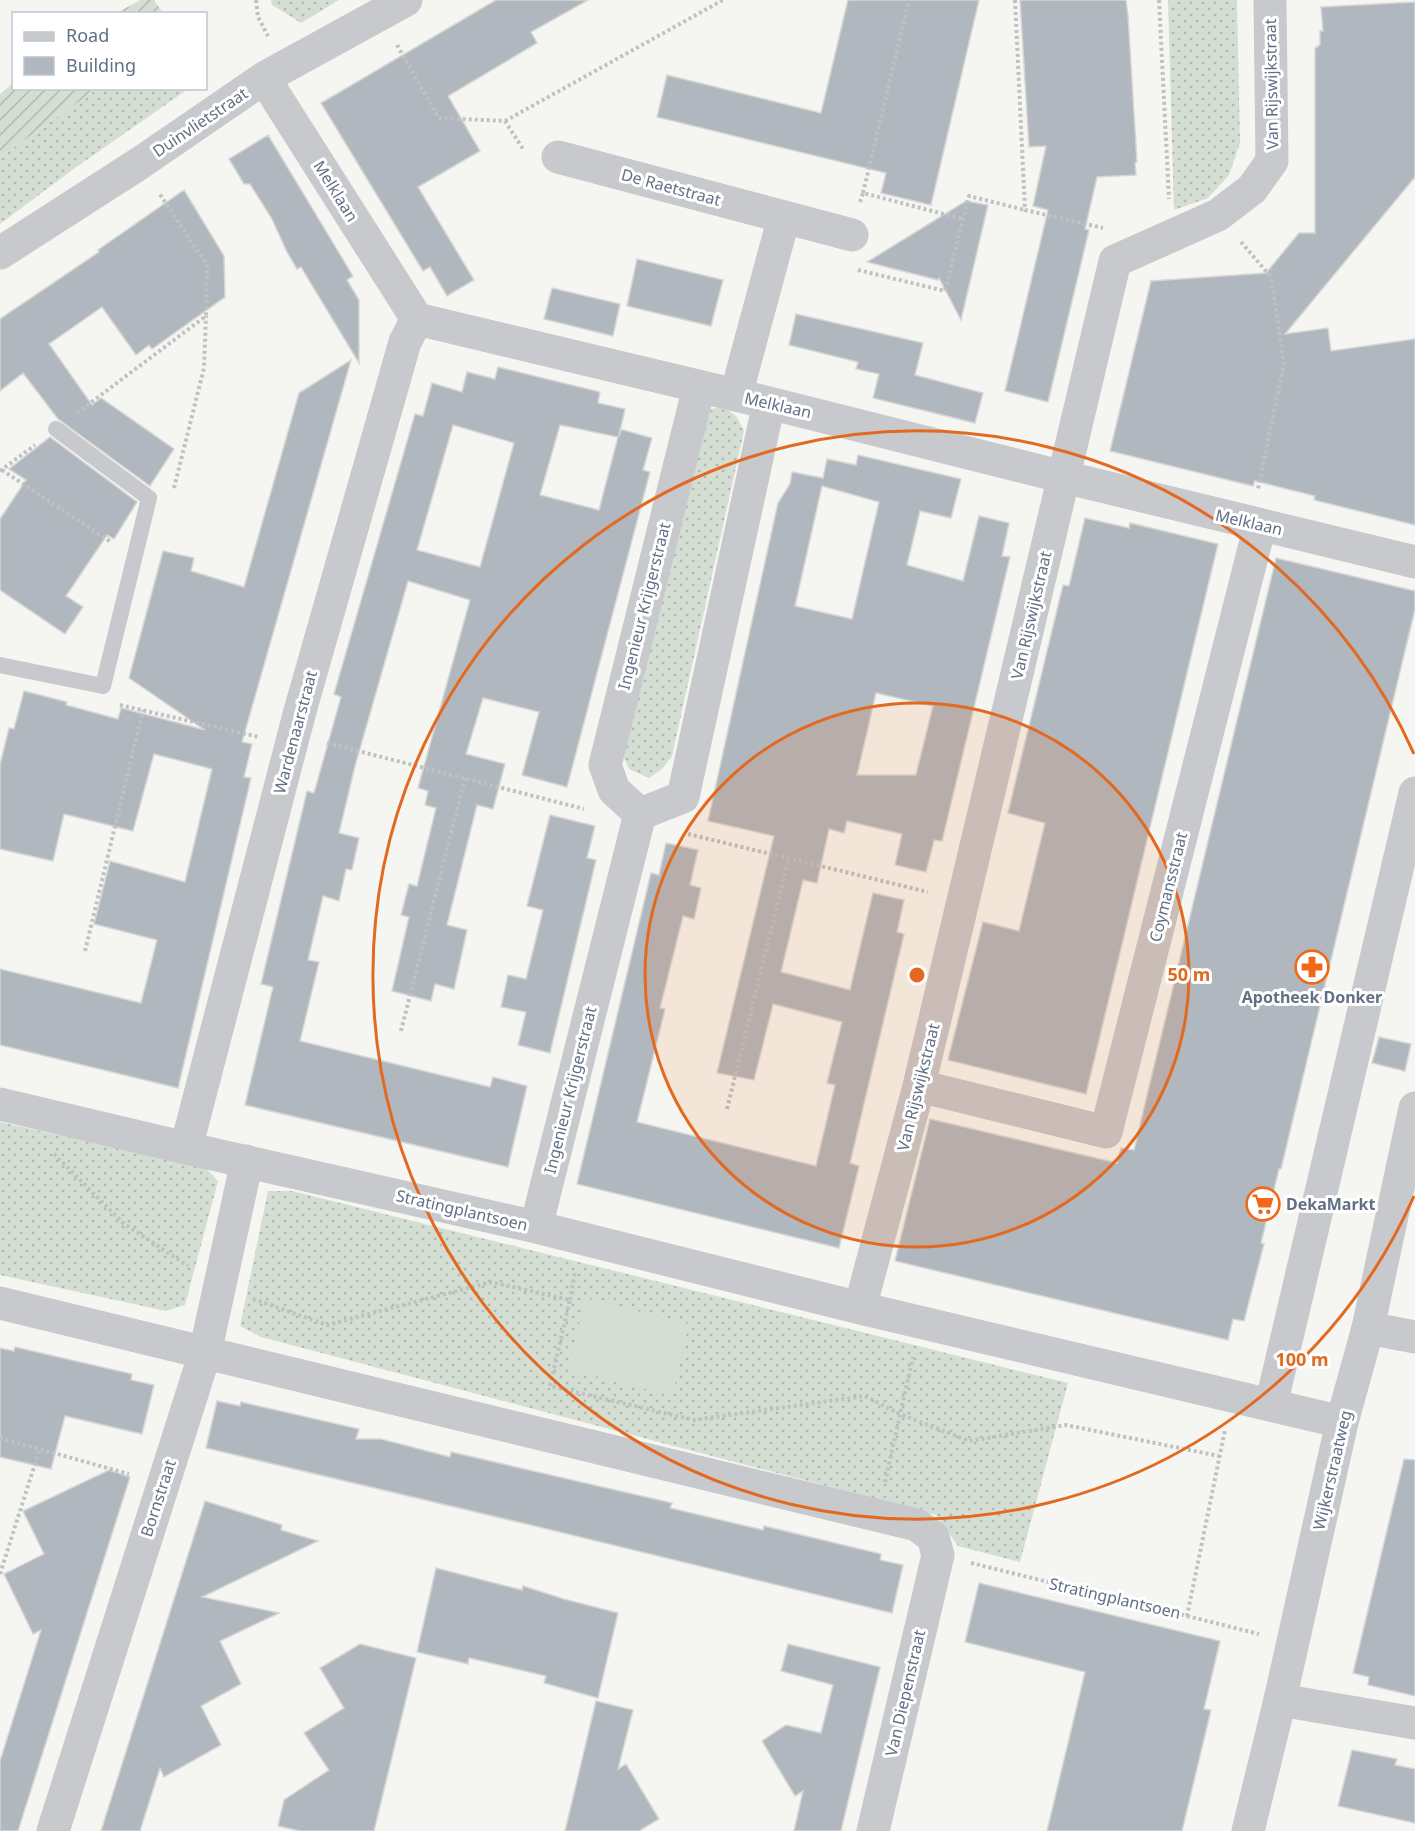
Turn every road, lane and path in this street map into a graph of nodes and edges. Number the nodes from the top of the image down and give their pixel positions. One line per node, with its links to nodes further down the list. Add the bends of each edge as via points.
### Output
1 (406, 0): 7 (street, Duinvlietstraat)
2 (723, 0): 8 (path)
3 (909, 0): 11 (path)
4 (1015, 0): 18 (path, via 1025,210 1113,230)
5 (1159, 0): 16 (path)
6 (1270, 0): 12 (street, Van Rijswijkstraat, via 1272,161 1252,189)
7 (264, 78): 10 (street, Duinvlietstraat); 20 (street, Melklaan)
8 (505, 121)
9 (558, 157): 13 (street, De Raetstraat)
10 (140, 163): 17 (street, Duinvlietstraat); 19 (path, via 207,265)
11 (862, 193): 14 (path); 15 (path)
12 (1218, 215): 16 (street, Van Rijswijkstraat); 28 (path, via 1271,278 1284,363)
13 (784, 217): 15 (street, De Raetstraat); 22 (street)
14 (963, 219)
15 (852, 235)
16 (1171, 236): 18 (street, Van Rijswijkstraat)
17 (0, 253)
18 (1114, 261): 26 (street, Van Rijswijkstraat)
19 (206, 316): 24 (path); 27 (path, via 204,368)
20 (417, 319): 21 (street, Melklaan); 34 (street, Wardenaarstraat, via 405,342)
21 (699, 387): 22 (street, Melklaan); 37 (street, Ingenieur Krijgerstraat, via 605,765 614,790)
22 (736, 395): 23 (street, Melklaan)
23 (769, 403): 26 (street, Melklaan); 37 (street, via 683,797)
24 (56, 429): 25 (path); 29 (lane, via 149,498)
25 (1, 471): 29 (path)
26 (1064, 477): 28 (street, Melklaan); 41 (street, Van Rijswijkstraat)
27 (173, 493)
28 (1256, 524): 30 (street, Melklaan); 41 (street, Coymansstraat, via 1106,1132)
29 (134, 558): 31 (lane, via 103,686)
30 (1415, 562)
31 (0, 665)
32 (120, 705): 33 (path)
33 (143, 710): 34 (path); 39 (path)
34 (291, 745): 46 (street, Wardenaarstraat)
35 (465, 778): 40 (path)
36 (1415, 793): 57 (street)
37 (640, 814): 48 (street, Ingenieur Krijgerstraat)
38 (789, 858): 44 (path)
39 (85, 951)
40 (401, 1031)
41 (919, 1086): 51 (street, Van Rijswijkstraat)
42 (0, 1104): 46 (street, Stratingplantsoen)
43 (1415, 1108): 53 (street, Wijkerstraatweg)
44 (727, 1109)
45 (48, 1147): 49 (path, via 123,1223)
46 (186, 1148): 47 (street, Stratingplantsoen)
47 (247, 1161): 48 (street, Stratingplantsoen); 49 (street, Bornstraat)
48 (536, 1227): 51 (street, Stratingplantsoen)
49 (220, 1287): 55 (street, Bornstraat); 58 (path, via 327,1325 491,1282 570,1300 550,1386 694,1420 866,1396)
50 (0, 1303): 55 (street)
51 (860, 1308): 52 (street, Stratingplantsoen)
52 (922, 1322): 56 (street, Stratingplantsoen); 58 (path)
53 (1368, 1328): 54 (street); 59 (street, Wijkerstraatweg)
54 (1415, 1337)
55 (205, 1353): 63 (street, Bornstraat); 64 (street)
56 (1231, 1396): 57 (street, Stratingplantsoen); 62 (path, Stratingplantsoen)
57 (1271, 1405): 59 (street, Stratingplantsoen)
58 (900, 1414): 62 (path, via 969,1441 1066,1425); 64 (path)
59 (1342, 1422): 68 (street, Wijkerstraatweg)
60 (0, 1438): 61 (path)
61 (40, 1448): 63 (path); 66 (path)
62 (1220, 1456): 67 (path, Stratingplantsoen)
63 (163, 1483): 71 (street, Bornstraat)
64 (877, 1514): 65 (street, via 917,1525 933,1537)
65 (938, 1555): 67 (path, Stratingplantsoen); 72 (street, Van Diepenstraat)
66 (0, 1574)
67 (1187, 1616): 68 (path)
68 (1293, 1642): 69 (street, Wijkerstraatweg)
69 (1280, 1700): 70 (street); 73 (street, Wijkerstraatweg)
70 (1415, 1723)
71 (52, 1831)
72 (873, 1831)
73 (1248, 1831)

